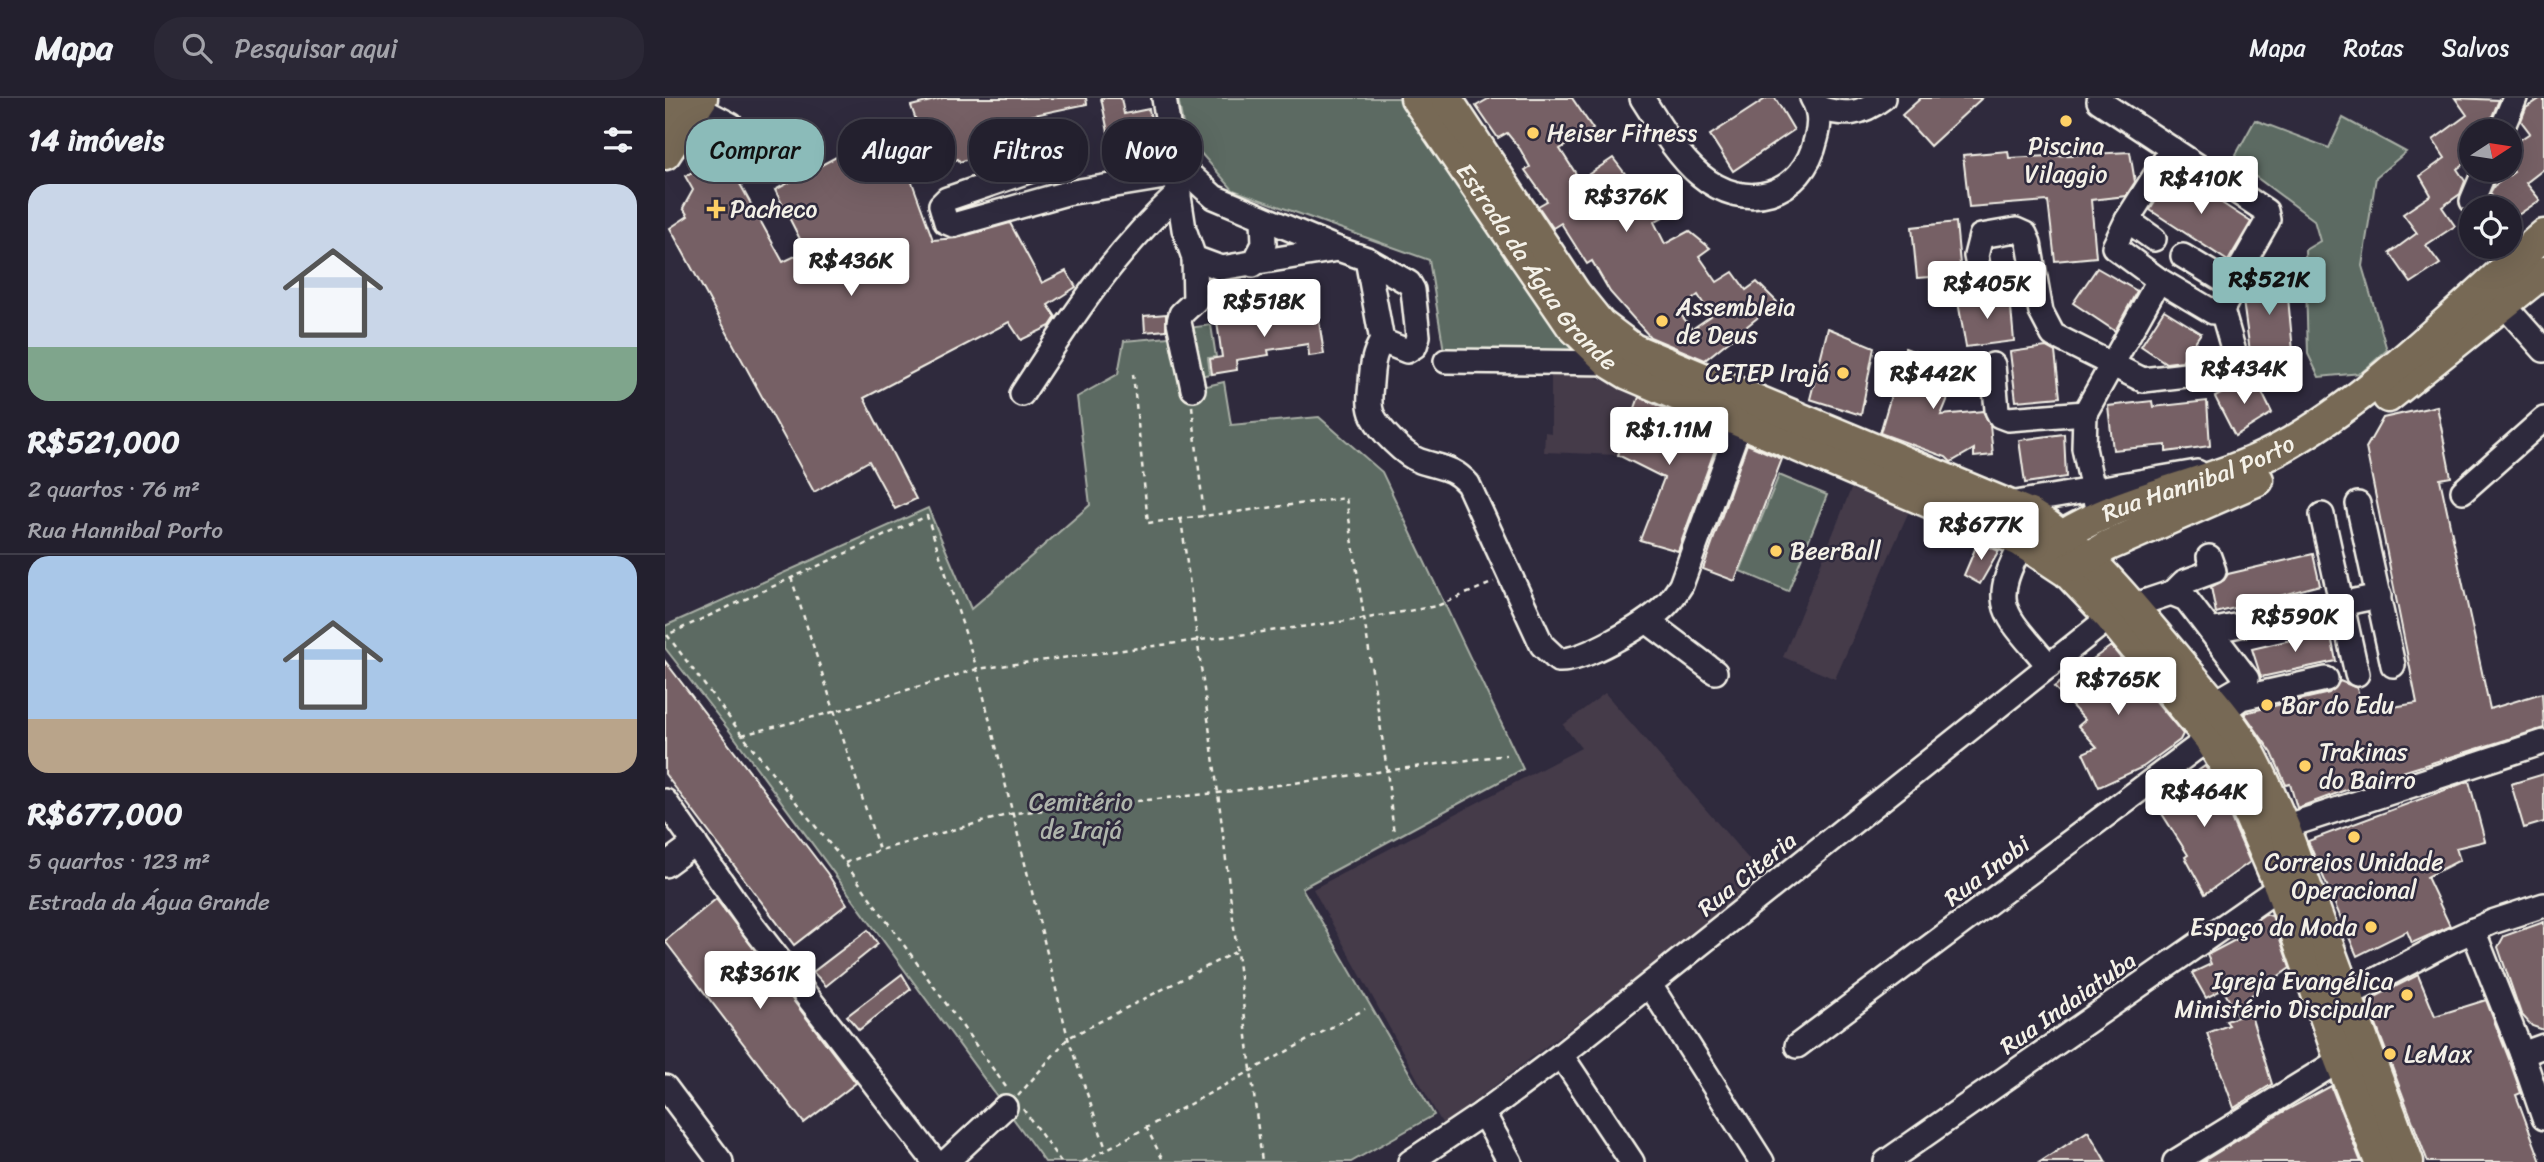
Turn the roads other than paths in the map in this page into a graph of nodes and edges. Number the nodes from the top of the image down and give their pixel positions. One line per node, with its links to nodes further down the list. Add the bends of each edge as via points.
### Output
1 (1164, 98): 10 (street)
2 (1416, 98): 36 (main road, Estrada da Água Grande, via 1571,325)
3 (1446, 98): 47 (main road, Estrada da Água Grande, via 1575,293 1612,335 1633,349)
4 (1641, 98): 8 (street, via 1700,175 1724,189 1748,195 1782,190 1802,176 1812,155)
5 (1883, 98): 8 (street, via 1854,114)
6 (2515, 98): 11 (street)
7 (2099, 101): 12 (street)
8 (1815, 103)
9 (700, 110): 13 (main road)
10 (1167, 119)
11 (2506, 119)
12 (2172, 149): 20 (street); 30 (street, via 2266,211 2267,220)
13 (665, 154)
14 (996, 182): 15 (street, via 947,199 941,205 946,222 953,225 1067,193)
15 (1143, 182)
16 (1173, 182): 40 (street, via 1086,294)
17 (1178, 182): 25 (street, via 1184,229)
18 (1186, 182): 19 (street)
19 (1263, 219): 23 (street); 27 (street, via 1264,244)
20 (2127, 220): 21 (street); 28 (street, via 2114,247)
21 (2154, 239)
22 (2540, 247): 31 (main road, Rua Hannibal Porto); 45 (main road, Rua Hannibal Porto, via 2316,427 2245,465)
23 (1338, 248): 26 (street); 27 (street)
24 (2183, 256): 30 (street)
25 (1195, 258): 27 (street, via 1221,268); 39 (street, via 1195,302 1179,322)
26 (1367, 259): 33 (street); 33 (street, via 1402,278 1413,290 1415,346 1407,351)
27 (1253, 265)
28 (2159, 280): 32 (street, via 2213,312); 38 (street)
29 (2035, 281): 38 (street, via 2041,312 2053,335)
30 (2231, 285): 32 (street)
31 (2503, 304): 34 (street); 51 (main road, Rua Hannibal Porto, via 2322,445)
32 (2222, 310): 38 (street, via 2234,352 2232,363 2220,371 2143,380)
33 (1381, 341): 56 (street, via 1372,363 1373,415 1408,454 1446,466 1464,478 1542,645 1558,660 1579,657)
34 (2544, 350)
35 (1446, 361): 36 (street)
36 (1610, 363): 43 (main road, Estrada da Água Grande)
37 (1993, 365): 41 (street, via 2000,416)
38 (2112, 365): 41 (street)
39 (1193, 388)
40 (1022, 394)
41 (2085, 413): 45 (street, via 2083,435)
42 (2544, 419): 44 (street)
43 (1741, 420): 49 (main road, Estrada da Água Grande); 56 (street, via 1681,585 1667,605)
44 (2463, 491)
45 (2096, 504): 47 (street); 49 (main road, Rua Hannibal Porto)
46 (2358, 504): 53 (street)
47 (2010, 505): 49 (main road, Estrada da Água Grande)
48 (2322, 515): 54 (street)
49 (2042, 543): 51 (main road, Estrada da Água Grande); 59 (street, via 2004,581 2003,605)
50 (2209, 557): 52 (street, via 2214,571 2184,582)
51 (2091, 562): 55 (main road, Estrada da Água Grande)
52 (2173, 593): 55 (street); 57 (street, via 2186,599)
53 (2378, 596): 54 (street); 58 (street)
54 (2342, 604): 57 (street); 61 (street)
55 (2121, 612): 59 (street, Rua Citeria); 63 (main road, Estrada da Água Grande)
56 (1647, 621): 60 (street)
57 (2211, 631): 63 (street, via 2246,679)
58 (2393, 665)
59 (2049, 666): 72 (street, Rua Citeria)
60 (1715, 672)
61 (2357, 674)
62 (2326, 679): 63 (street, via 2241,698)
63 (2215, 718): 66 (main road, Estrada da Água Grande, via 2244,744); 69 (main road, Estrada da Água Grande, via 2234,780); 74 (street, Rua Inobi)
64 (2544, 742): 66 (street)
65 (665, 801): 67 (street)
66 (2284, 827): 73 (main road, Estrada da Água Grande)
67 (695, 843): 68 (street); 84 (street)
68 (665, 865)
69 (2280, 887): 77 (main road, Estrada da Água Grande); 89 (street, Rua Indaiatuba)
70 (2544, 905): 71 (street)
71 (2473, 930): 73 (street); 75 (street)
72 (1650, 985): 76 (street, Rua Citeria); 88 (street)
73 (2346, 996): 92 (main road, Estrada da Água Grande)
74 (1797, 1046)
75 (2533, 1050): 81 (street)
76 (1561, 1055): 80 (street, Rua Citeria); 87 (street)
77 (2340, 1060): 90 (street); 91 (main road, Estrada da Água Grande)
78 (665, 1087): 83 (street)
79 (1010, 1103): 85 (street)
80 (1483, 1114): 82 (street, Rua Citeria); 86 (street)
81 (2544, 1118)
82 (1420, 1159)
83 (721, 1162)
84 (935, 1162)
85 (946, 1162)
86 (1510, 1162)
87 (1632, 1162)
88 (1762, 1162)
89 (1886, 1162)
90 (2175, 1162)
91 (2380, 1162)
92 (2407, 1162)

